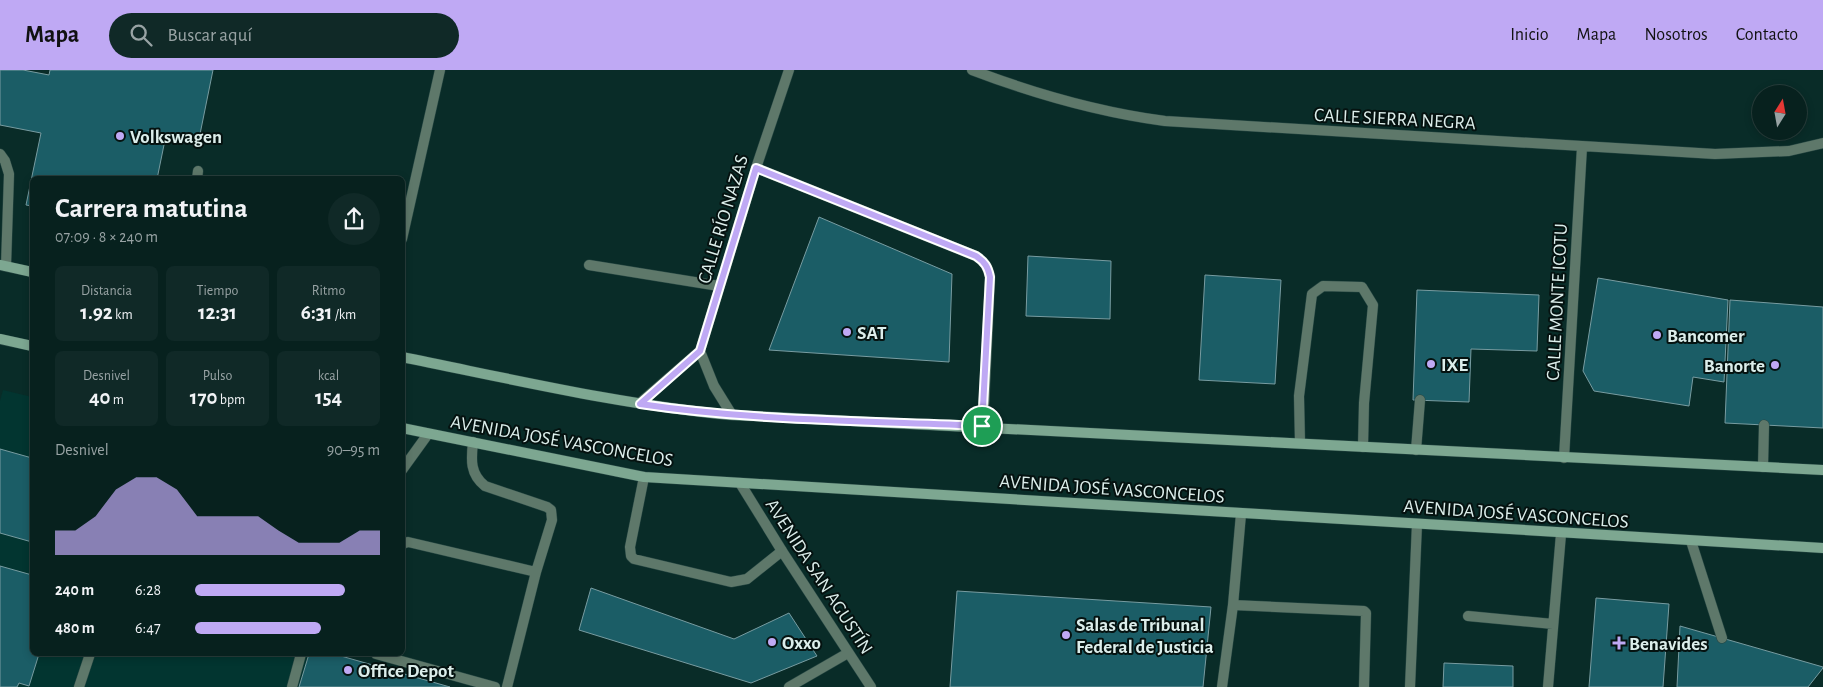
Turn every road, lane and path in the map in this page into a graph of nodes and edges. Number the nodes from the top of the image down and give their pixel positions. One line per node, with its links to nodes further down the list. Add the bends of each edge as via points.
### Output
1 (440, 70): 8 (street)
2 (789, 70): 7 (street, CALLE RÍO NAZAS)
3 (972, 70): 5 (street, CALLE SIERRA NEGRA, via 1074,104 1165,122)
4 (1823, 143): 5 (street, CALLE SIERRA NEGRA, via 1789,151 1715,154)
5 (1582, 147): 28 (street, CALLE MONTE ICOTU)
6 (0, 154): 9 (street, via 9,174)
7 (756, 168): 12 (street, CALLE RÍO NAZAS); 21 (street, via 984,261 990,277)
8 (405, 226)
9 (3, 265): 11 (main road)
10 (589, 265): 12 (street)
11 (30, 272)
12 (719, 286): 15 (street, CALLE RÍO NAZAS)
13 (0, 339): 14 (main road)
14 (30, 346)
15 (700, 351): 18 (street); 19 (street, via 714,386)
16 (405, 358): 18 (main road)
17 (1420, 400): 27 (street)
18 (640, 404): 19 (main road)
19 (732, 415): 21 (main road)
20 (1764, 425): 30 (street)
21 (982, 426): 25 (main road)
22 (405, 429): 23 (main road, AVENIDA JOSÉ VASCONCELOS)
23 (428, 434): 24 (main road, AVENIDA JOSÉ VASCONCELOS); 29 (street)
24 (473, 442): 32 (main road, AVENIDA JOSÉ VASCONCELOS); 41 (street, via 472,466 478,481 551,510 552,520)
25 (1300, 443): 26 (main road); 26 (street, via 1299,396 1312,294 1323,286 1362,287 1373,305)
26 (1363, 447): 27 (main road)
27 (1416, 450): 28 (main road)
28 (1564, 458): 30 (main road)
29 (405, 466)
30 (1763, 467): 31 (main road)
31 (1823, 470)
32 (644, 477): 33 (main road, AVENIDA JOSÉ VASCONCELOS); 40 (street, via 630,547 634,559 731,582 747,579)
33 (740, 484): 34 (main road, AVENIDA JOSÉ VASCONCELOS); 40 (street, AVENIDA SAN AGUSTÍN)
34 (1241, 514): 35 (main road, AVENIDA JOSÉ VASCONCELOS); 42 (street)
35 (1417, 524): 36 (main road, AVENIDA JOSÉ VASCONCELOS); 58 (street)
36 (1561, 534): 37 (main road, AVENIDA JOSÉ VASCONCELOS); 44 (street)
37 (1691, 541): 39 (main road, AVENIDA JOSÉ VASCONCELOS); 45 (street)
38 (405, 543): 41 (street)
39 (1823, 548)
40 (782, 551): 46 (street, AVENIDA SAN AGUSTÍN)
41 (536, 572): 53 (street)
42 (1233, 605): 56 (street); 57 (street, via 1364,611)
43 (1468, 616): 44 (street)
44 (1553, 624): 59 (street)
45 (1722, 638)
46 (848, 653): 54 (street); 55 (street, AVENIDA SAN AGUSTÍN)
47 (89, 656): 50 (street)
48 (300, 656): 51 (street)
49 (383, 656): 52 (street)
50 (79, 687)
51 (292, 687)
52 (495, 687)
53 (508, 687)
54 (789, 687)
55 (871, 687)
56 (1222, 687)
57 (1364, 687)
58 (1410, 687)
59 (1548, 687)

